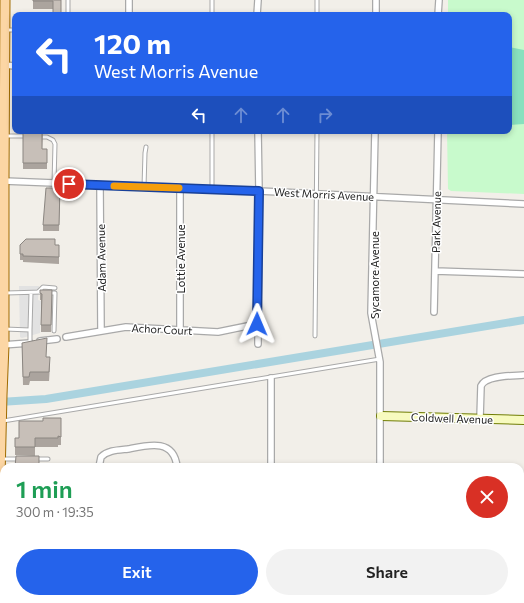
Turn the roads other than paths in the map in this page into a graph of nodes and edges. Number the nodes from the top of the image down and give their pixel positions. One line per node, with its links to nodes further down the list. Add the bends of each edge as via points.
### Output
1 (68, 0): 9 (lane)
2 (129, 0): 10 (street)
3 (212, 0): 11 (lane)
4 (258, 0): 12 (street)
5 (317, 0): 13 (lane)
6 (376, 0): 14 (street)
7 (438, 0): 15 (street)
8 (3, 1): 16 (main road)
9 (68, 12)
10 (129, 12)
11 (212, 12)
12 (258, 12)
13 (317, 12)
14 (376, 12)
15 (438, 12)
16 (3, 24): 17 (lane); 18 (main road)
17 (12, 28)
18 (4, 65): 19 (street); 20 (main road)
19 (12, 66)
20 (2, 96): 26 (main road)
21 (212, 134): 33 (lane)
22 (258, 134): 34 (street)
23 (317, 134): 35 (lane)
24 (375, 134): 36 (street, Sycamore Avenue)
25 (438, 134): 37 (street, Park Avenue)
26 (4, 136): 28 (main road); 29 (lane, via 47,136 53,140)
27 (146, 147): 31 (lane)
28 (2, 181): 29 (street, West Morris Avenue); 42 (main road)
29 (54, 183): 30 (street, West Morris Avenue)
30 (100, 185): 31 (street, West Morris Avenue); 50 (street, Adam Avenue)
31 (144, 187): 32 (street, West Morris Avenue)
32 (180, 188): 33 (street, West Morris Avenue); 48 (street, Lottie Avenue)
33 (212, 190): 34 (street, West Morris Avenue)
34 (259, 191): 35 (street, West Morris Avenue); 46 (street)
35 (317, 194): 36 (street, West Morris Avenue); 52 (lane)
36 (375, 197): 37 (street, West Morris Avenue); 58 (street, Sycamore Avenue, via 371,313)
37 (437, 200): 38 (street, West Morris Avenue); 39 (street, Park Avenue)
38 (524, 204)
39 (435, 271): 40 (street); 45 (street, Park Avenue)
40 (524, 274)
41 (55, 288): 43 (lane, via 43,287)
42 (3, 290): 44 (lane); 47 (main road)
43 (38, 292): 44 (lane); 51 (lane, via 55,293)
44 (31, 293): 49 (lane)
45 (434, 312)
46 (257, 324): 48 (street, Achor Court, via 218,332); 56 (street)
47 (4, 329): 49 (lane); 57 (main road)
48 (180, 329): 50 (street, Achor Court, via 126,327)
49 (30, 330): 55 (lane)
50 (101, 330): 53 (street, Achor Court)
51 (54, 331)
52 (315, 336)
53 (66, 337)
54 (56, 339): 55 (street)
55 (30, 343): 57 (street)
56 (258, 344)
57 (2, 345): 61 (main road)
58 (380, 359): 60 (lane); 62 (street, Sycamore Avenue)
59 (524, 375): 63 (street, via 489,378 483,382)
60 (271, 378): 61 (lane); 72 (street)
61 (1, 416): 65 (main road)
62 (381, 416): 63 (street, Coldwell Avenue); 73 (street, Sycamore Avenue)
63 (480, 418): 64 (street, Coldwell Avenue)
64 (524, 420)
65 (0, 442): 66 (main road)
66 (0, 459): 67 (lane); 74 (main road)
67 (21, 459)
68 (34, 459): 69 (lane)
69 (48, 459)
70 (99, 463): 71 (street, via 101,457 109,452 158,444 172,453)
71 (177, 463)
72 (271, 463)
73 (380, 463)
74 (0, 478)

